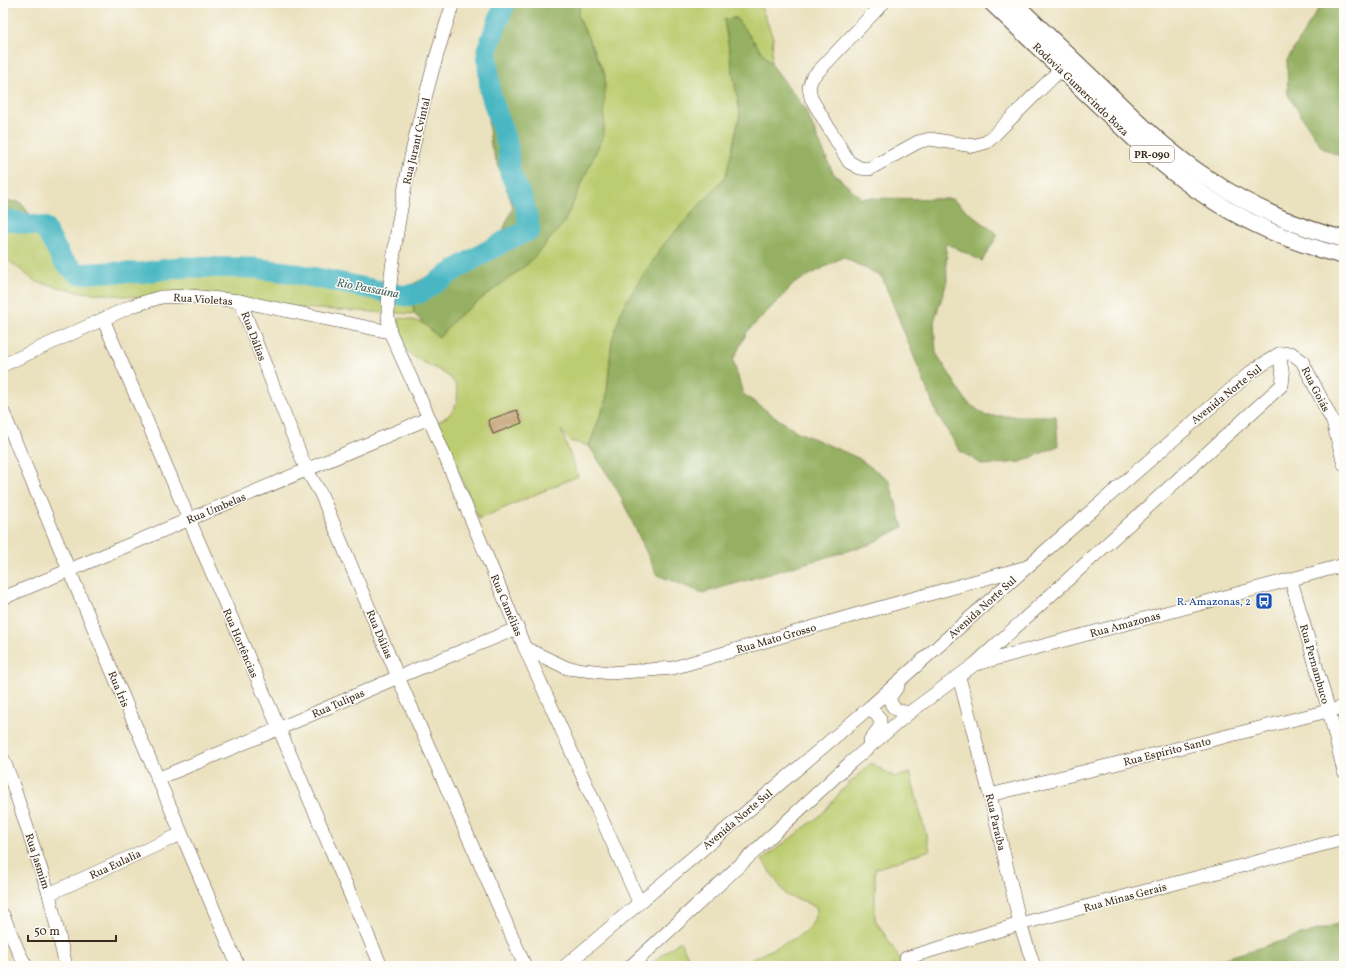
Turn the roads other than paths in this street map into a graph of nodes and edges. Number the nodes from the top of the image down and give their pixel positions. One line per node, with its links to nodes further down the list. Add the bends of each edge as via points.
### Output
1 (453, 3): 9 (street, Rua Jurant Cvintal, via 419,121 400,212)
2 (883, 3): 5 (street, via 812,78 809,87 811,98 849,162 860,168 870,169 918,142 930,139 973,146 987,142)
3 (992, 3): 5 (main road, Rodovia Gumercindo Boza / PR-090)
4 (1014, 3): 6 (main road, Rodovia Gumercindo Boza / PR-090, via 1140,124 1203,175 1229,192 1272,214 1306,228)
5 (1061, 69): 7 (main road, Rodovia Gumercindo Boza / PR-090, via 1159,161 1209,198 1284,237)
6 (1344, 239)
7 (1344, 256)
8 (240, 301): 10 (street, Rua Violetas, via 161,296); 11 (street, Rua Violetas); 17 (street, Rua Dálias)
9 (388, 304): 11 (street, Rua Camélias)
10 (103, 319): 13 (street, Rua Violetas); 18 (street, Rua Hortências)
11 (390, 332): 15 (street, Rua Camélias)
12 (1279, 354): 16 (street, Rua Goiás, via 1291,354 1302,360 1333,422); 20 (street, Avenida Norte Sul, via 1251,372); 26 (street, via 1282,385)
13 (3, 365)
14 (3, 412): 21 (street, Rua Íris)
15 (429, 418): 17 (street, Rua Umbelas); 24 (street, Rua Camélias)
16 (1344, 464)
17 (306, 469): 18 (street, Rua Umbelas); 28 (street, Rua Dálias, via 321,494)
18 (189, 520): 21 (street, Rua Umbelas); 34 (street, Rua Hortências)
19 (1344, 565): 22 (street, Rua Amazonas)
20 (1027, 566): 25 (street, Rua Mato Grosso, via 673,668 611,673 567,668); 27 (street, Avenida Norte Sul)
21 (69, 570): 23 (street, Rua Umbelas); 38 (street, Rua Íris)
22 (1290, 580): 26 (street, Rua Amazonas); 32 (street, Rua Pernambuco)
23 (3, 598)
24 (518, 628): 25 (street, Rua Camélias); 28 (street, Rua Tulipas)
25 (525, 648): 43 (street, Rua Camélias)
26 (975, 664): 29 (street)
27 (912, 669): 31 (street, Avenida Norte Sul); 33 (street, via 890,697 891,705 897,710)
28 (398, 677): 34 (street, Rua Tulipas); 51 (street, Rua Dálias)
29 (959, 677): 33 (street); 39 (street, Rua Paraíba)
30 (1344, 706): 32 (street, Rua Espírito Santo)
31 (870, 707): 36 (street, via 880,719 880,727); 43 (street, Avenida Norte Sul)
32 (1329, 711): 37 (street, Rua Pernambuco); 39 (street, Rua Espírito Santo)
33 (909, 713): 36 (street)
34 (278, 729): 38 (street, Rua Tulipas); 50 (street, Rua Hortências)
35 (3, 759): 42 (street, Rua Jasmim)
36 (851, 762): 53 (street)
37 (1344, 772)
38 (158, 779): 40 (street, Rua Íris)
39 (990, 794): 45 (street, Rua Paraíba)
40 (181, 834): 42 (street, Rua Eulalia); 49 (street, Rua Íris)
41 (1344, 839): 45 (street, Rua Minas Gerais)
42 (49, 894): 48 (street, Rua Jasmim)
43 (639, 902): 52 (street, Avenida Norte Sul)
44 (3, 915): 47 (street)
45 (1020, 924): 46 (street, Rua Minas Gerais); 54 (street, Rua Paraíba)
46 (906, 958)
47 (26, 966)
48 (66, 966)
49 (238, 966)
50 (381, 966)
51 (525, 966)
52 (565, 966)
53 (631, 966)
54 (1034, 966)

